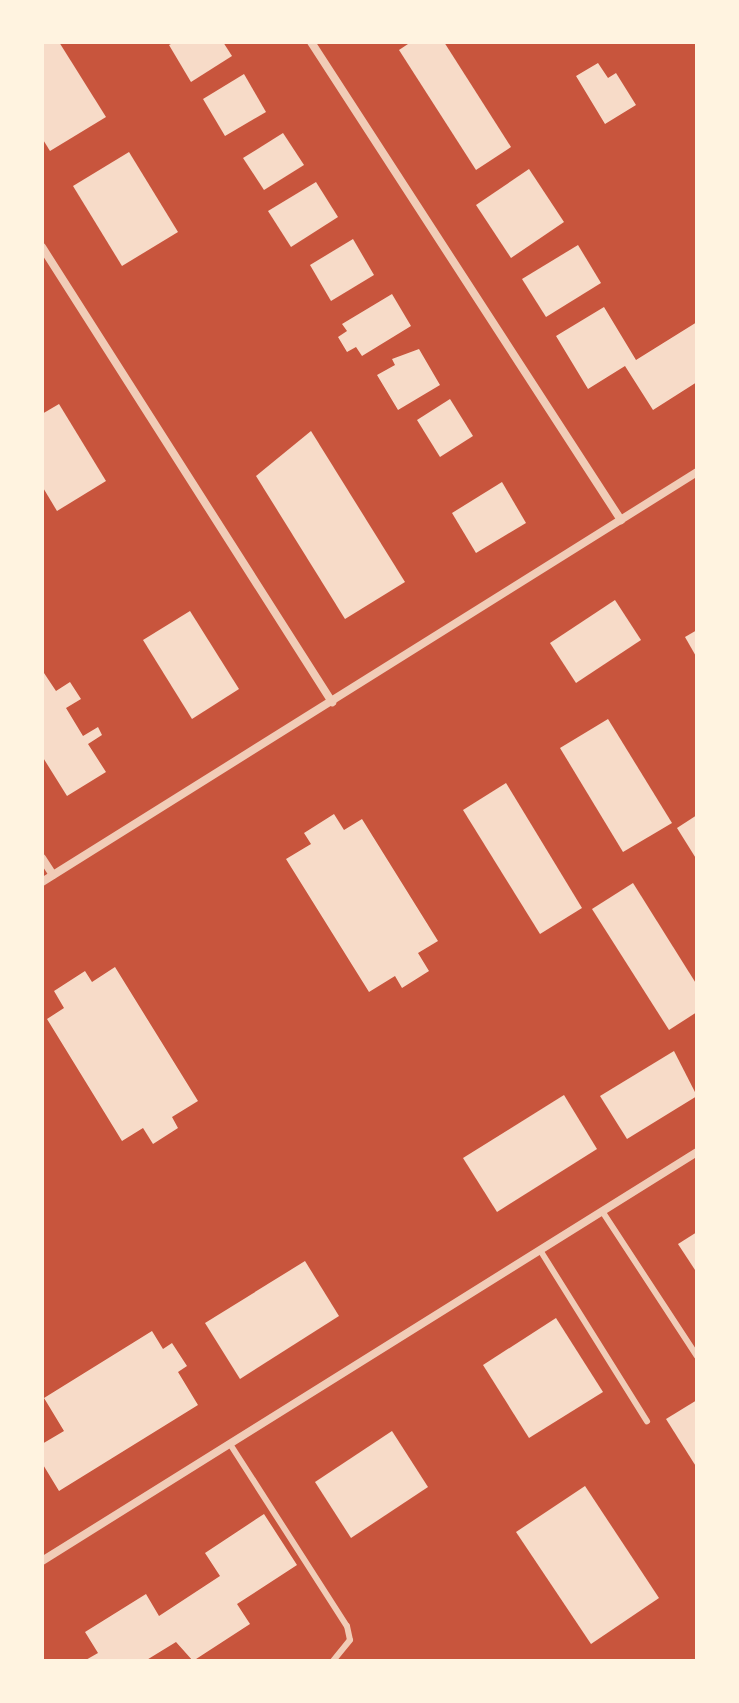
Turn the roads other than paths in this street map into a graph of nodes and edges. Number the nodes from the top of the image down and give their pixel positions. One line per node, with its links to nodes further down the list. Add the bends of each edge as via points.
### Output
1 (311, 42): 4 (street)
2 (42, 247): 5 (street)
3 (697, 472): 4 (street)
4 (621, 520): 5 (street)
5 (332, 702): 7 (street)
6 (42, 858): 7 (street)
7 (53, 875): 8 (street)
8 (42, 882)
9 (697, 1152): 10 (street)
10 (602, 1211): 11 (street); 12 (lane)
11 (540, 1250): 13 (lane); 14 (street)
12 (697, 1356)
13 (647, 1421)
14 (230, 1444): 15 (street); 16 (lane, via 347,1626 350,1640)
15 (42, 1561)
16 (333, 1661)

